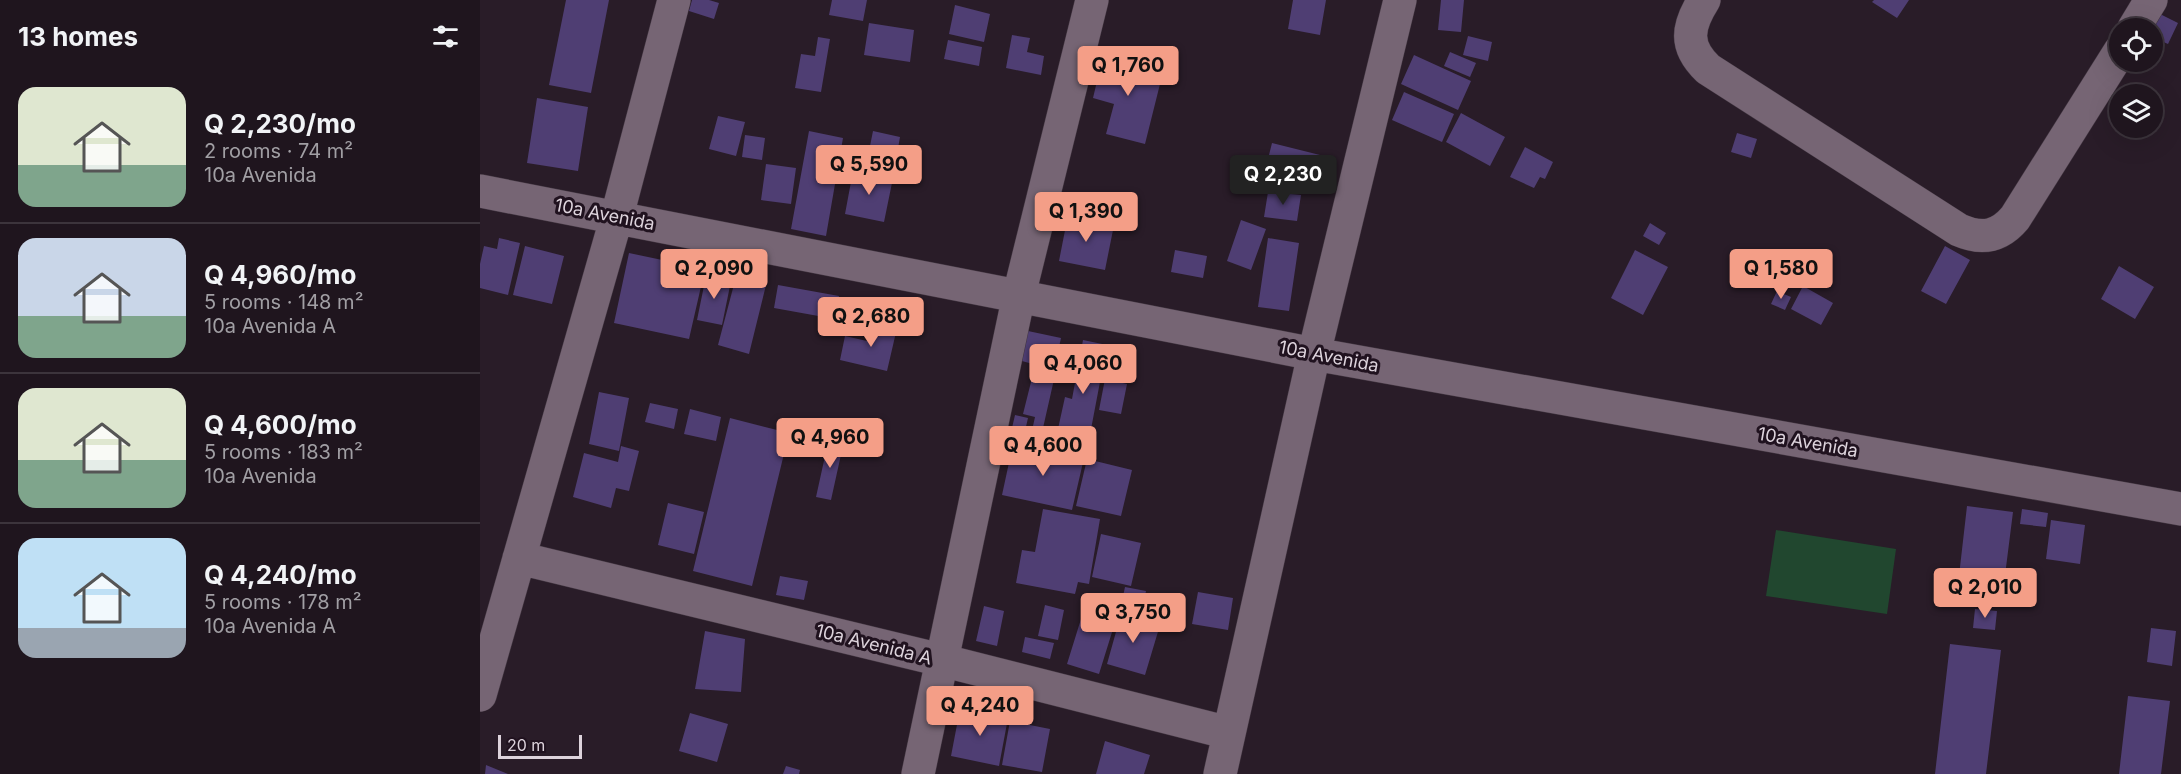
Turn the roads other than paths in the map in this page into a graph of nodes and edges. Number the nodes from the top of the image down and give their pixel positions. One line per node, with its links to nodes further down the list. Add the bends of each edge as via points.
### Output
1 (674, 0): 9 (street)
2 (1092, 0): 10 (street)
3 (1400, 0): 11 (street)
4 (1704, 0): 7 (street, via 1691,24 1690,36 1696,54 1708,69 1971,236 1983,237 2007,228)
5 (2151, 0): 6 (street)
6 (2140, 18)
7 (2109, 68)
8 (480, 191): 9 (street, 10a Avenida)
9 (617, 216): 10 (street, 10a Avenida); 13 (street)
10 (1018, 296): 11 (street, 10a Avenida); 14 (street)
11 (1314, 354): 12 (street, 10a Avenida); 16 (street)
12 (2178, 501)
13 (519, 558): 14 (street, 10a Avenida A); 15 (street)
14 (941, 660): 16 (street, 10a Avenida A); 17 (street)
15 (480, 695)
16 (1229, 734): 18 (street)
17 (918, 774)
18 (1220, 774)

